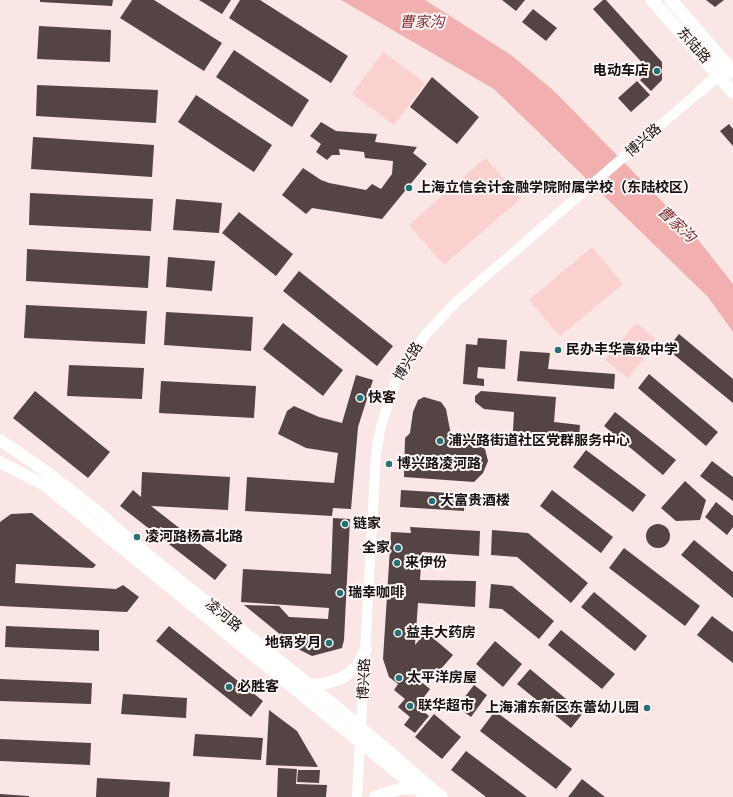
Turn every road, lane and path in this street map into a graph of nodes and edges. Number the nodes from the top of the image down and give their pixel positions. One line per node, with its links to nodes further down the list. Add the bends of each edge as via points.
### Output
1 (652, 0): 3 (main road, 东陆路)
2 (671, 0): 3 (main road, 东陆路)
3 (728, 69): 4 (street, 博兴路); 5 (main road, 东陆路)
4 (700, 92): 8 (street, 博兴路, via 445,312 418,345 395,384 381,426 376,453)
5 (733, 92)
6 (0, 440): 9 (street, 凌河路, via 99,513)
7 (0, 462): 11 (street, 凌河路, via 46,486)
8 (366, 649): 9 (street, via 356,667 342,678 320,685); 10 (street, 博兴路)
9 (307, 684): 10 (street, 凌河路)
10 (362, 730): 11 (street, 博兴路); 16 (street, 凌河路)
11 (361, 743): 12 (street, 凌河路); 13 (street, 博兴路)
12 (416, 788): 14 (street, via 399,789); 15 (street, 凌河路)
13 (357, 797)
14 (375, 797)
15 (427, 797)
16 (442, 797)

